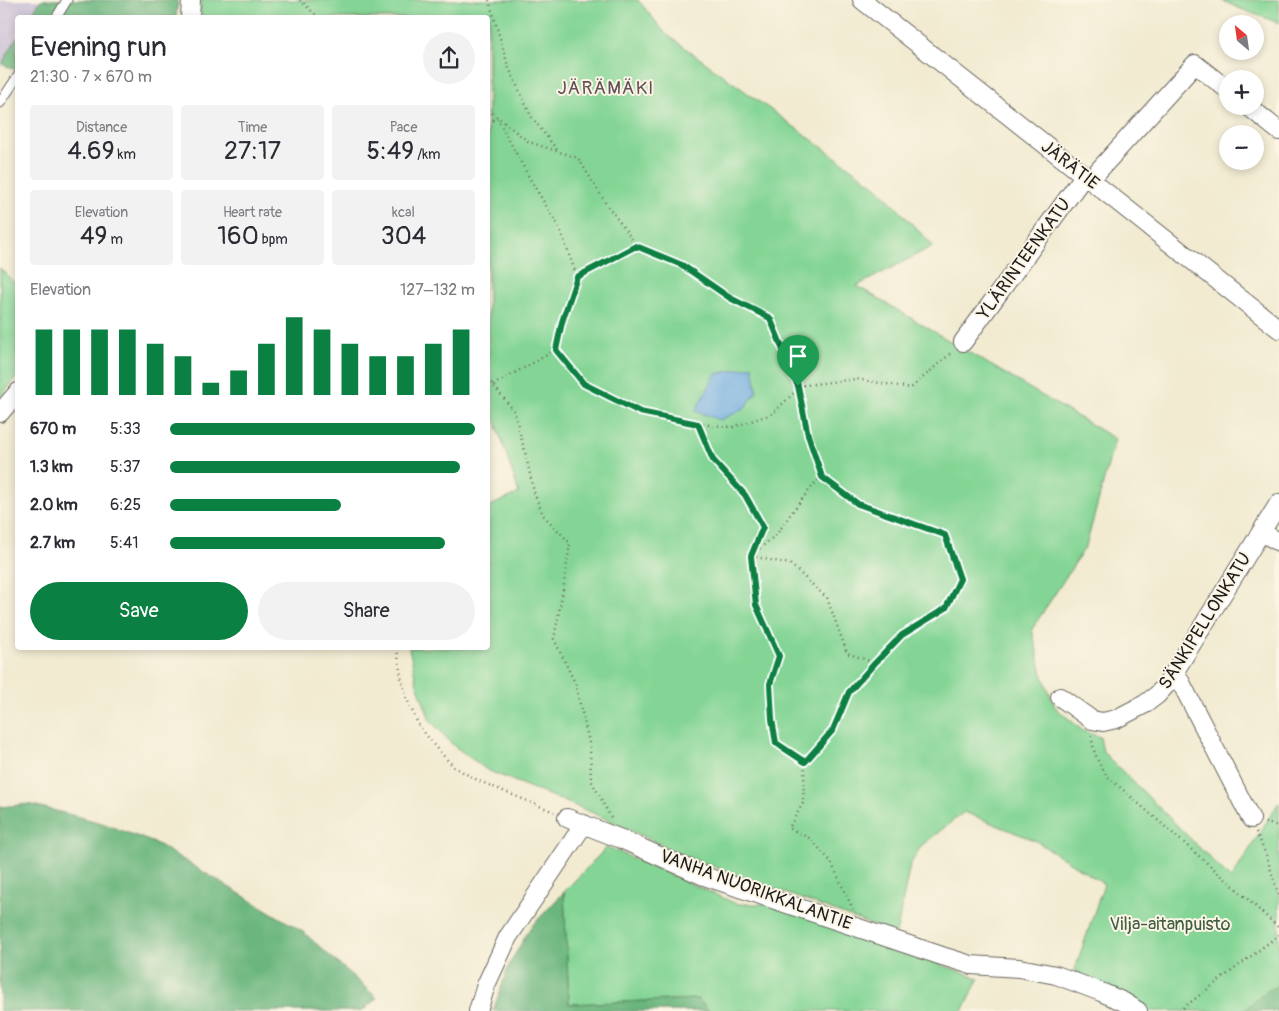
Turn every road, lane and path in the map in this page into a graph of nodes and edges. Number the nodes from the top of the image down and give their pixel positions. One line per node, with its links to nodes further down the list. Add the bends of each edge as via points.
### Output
1 (67, 0): 6 (lane)
2 (191, 0): 7 (street)
3 (300, 0): 8 (path)
4 (489, 0): 17 (path, via 508,66 531,116)
5 (862, 0): 18 (street, JÄRÄTIE)
6 (58, 15)
7 (190, 15)
8 (316, 15)
9 (15, 80): 11 (lane)
10 (1219, 83): 18 (street, YLÄRINTEENKATU, via 1195,64)
11 (0, 103)
12 (490, 112): 14 (path)
13 (1260, 115): 16 (street)
14 (497, 118): 15 (path); 17 (path, via 530,142); 20 (path, via 560,229)
15 (490, 121)
16 (1279, 130)
17 (558, 151): 19 (path, via 578,158)
18 (1087, 178): 21 (street, JÄRÄTIE); 22 (street, YLÄRINTEENKATU)
19 (636, 246): 20 (path); 26 (path, via 682,265 730,298 770,318)
20 (577, 277): 23 (path)
21 (1279, 329)
22 (963, 342): 26 (path, via 911,388 856,379)
23 (556, 350): 25 (path); 29 (path, via 584,384 640,412)
24 (490, 381): 25 (path)
25 (493, 385): 43 (path, via 514,412 534,492 544,515 570,543 554,639 576,683 590,746 592,780)
26 (799, 387): 29 (path, via 772,414 733,427); 30 (path, via 808,435)
27 (15, 396): 28 (street)
28 (0, 413)
29 (698, 424): 33 (path, via 713,460 745,495 763,527)
30 (822, 477): 33 (path, via 777,534); 35 (path, via 858,504 945,535 960,579 946,608 902,635)
31 (1279, 503): 32 (street, SÄNKIPELLONKATU)
32 (1274, 541): 36 (street, SÄNKIPELLONKATU)
33 (751, 556): 35 (path, via 790,564 827,598 847,653); 39 (path, via 756,605 779,656 770,684 776,743)
34 (397, 650): 40 (path, via 406,699 418,724 454,767 478,781)
35 (875, 663): 39 (path, via 849,692 833,730)
36 (1175, 671): 38 (street, SÄNKIPELLONKATU, via 1167,684 1145,704 1116,719); 41 (street)
37 (1060, 697): 38 (street)
38 (1092, 720): 45 (path, via 1092,746 1107,776)
39 (805, 762): 46 (path, via 803,803 789,828 811,839 831,862)
40 (567, 818): 42 (street, VANHA NUORIKKALANTIE)
41 (1251, 819): 44 (path)
42 (584, 824): 43 (street, VANHA NUORIKKALANTIE); 49 (street, via 508,937)
43 (621, 839): 46 (street, VANHA NUORIKKALANTIE, via 704,876)
44 (1279, 896)
45 (1279, 928)
46 (862, 929): 50 (street, VANHA NUORIKKALANTIE, via 971,965 1019,968 1056,976 1124,1002)
47 (1279, 935): 48 (path)
48 (1182, 1010)
49 (478, 1011)
50 (1138, 1011)

